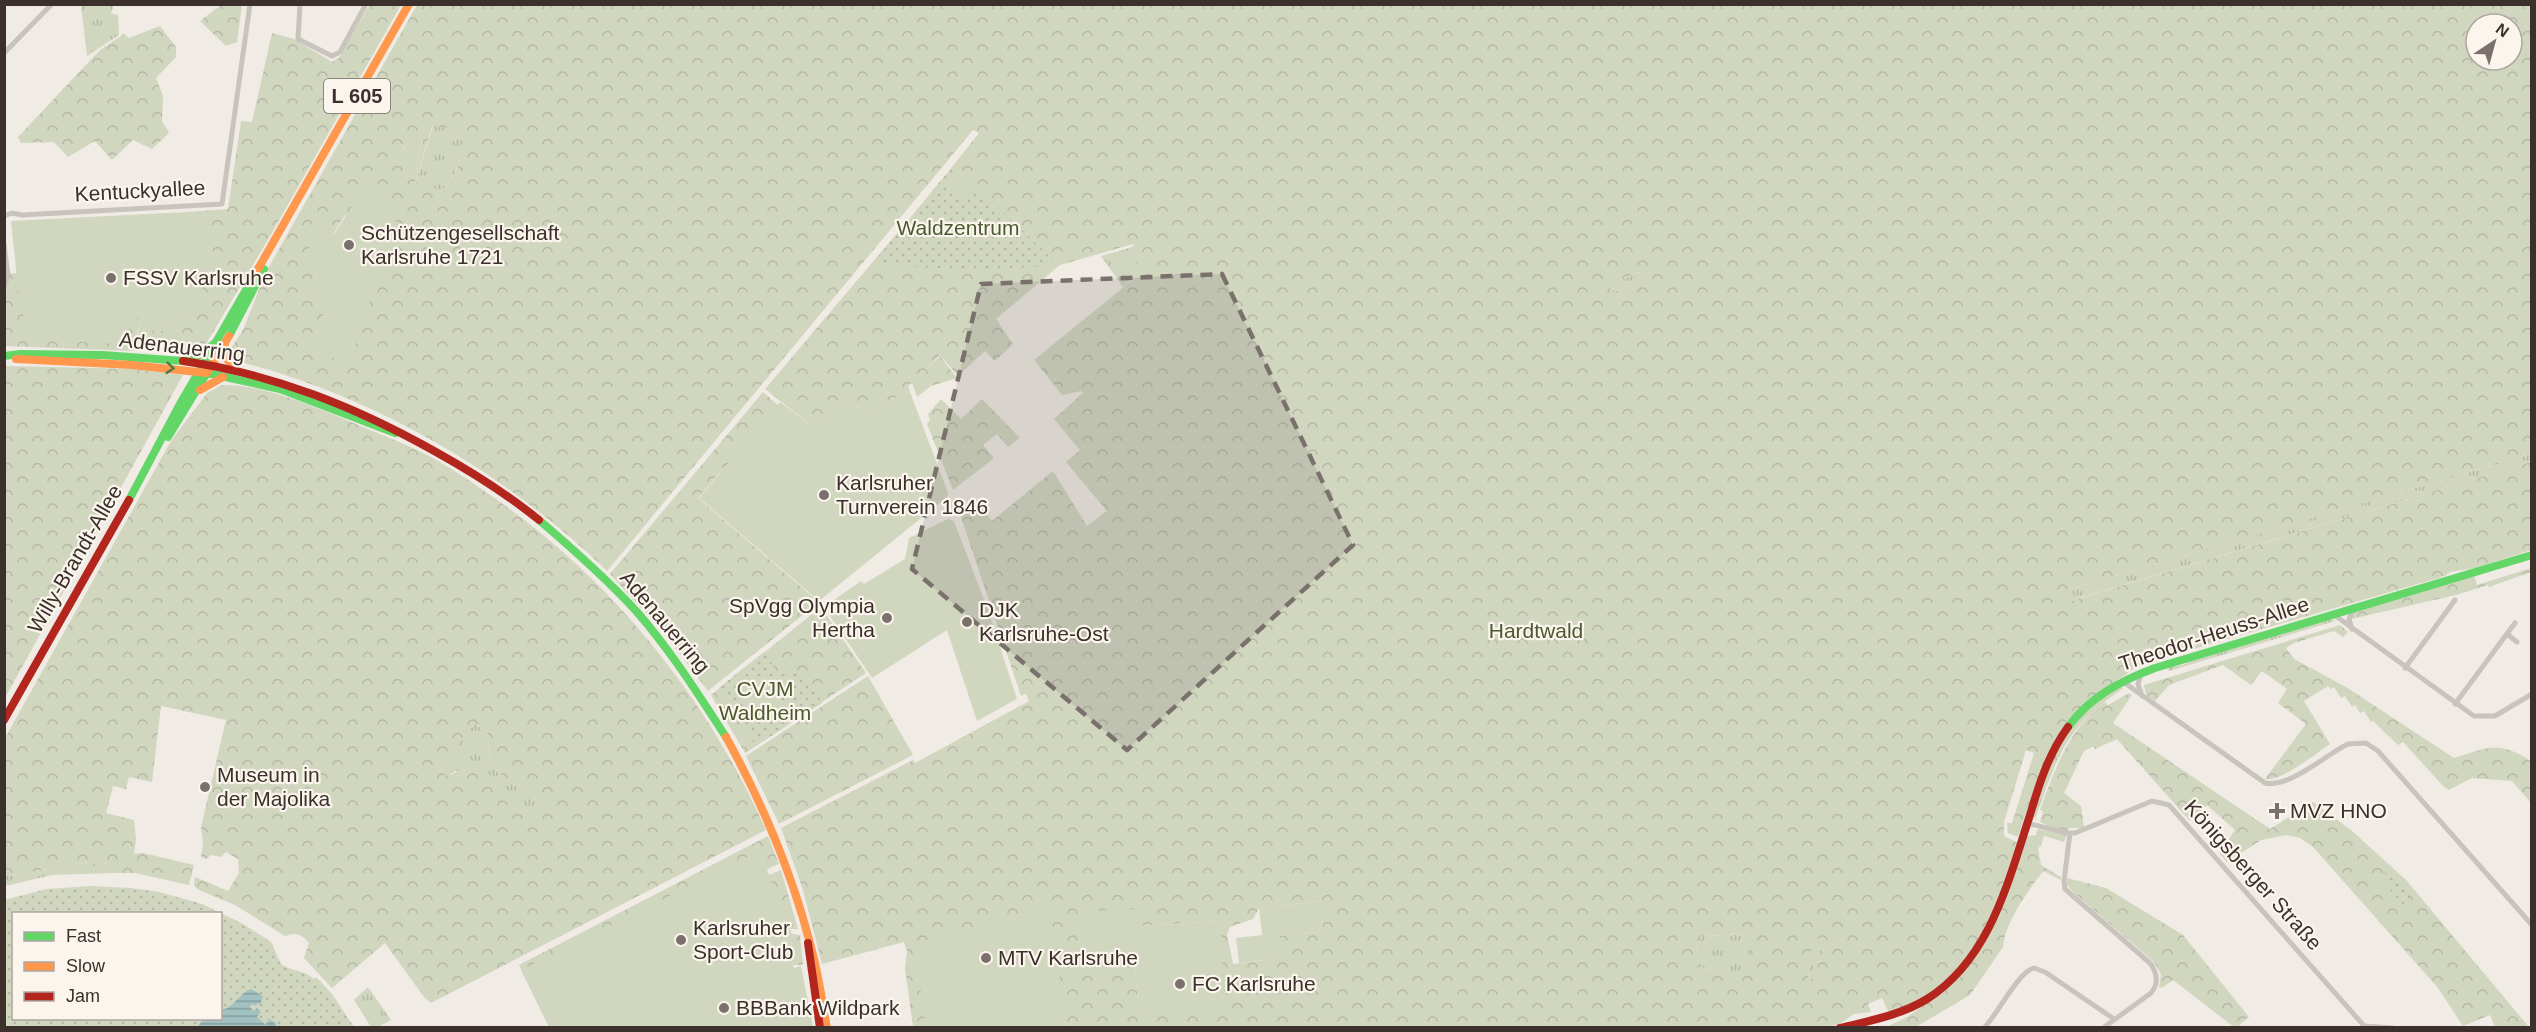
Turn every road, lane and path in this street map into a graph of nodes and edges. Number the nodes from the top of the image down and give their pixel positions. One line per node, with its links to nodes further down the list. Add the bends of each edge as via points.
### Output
1 (52, 4): 6 (street)
2 (250, 4): 7 (street, Kentuckyallee, via 222,204)
3 (300, 4): 4 (street, via 298,39 332,56 340,52)
4 (366, 4)
5 (409, 4): 9 (main road, Willy-Brandt-Allee / L 605)
6 (4, 53)
7 (4, 216)
8 (4, 244): 10 (street)
9 (273, 244): 12 (main road, Willy-Brandt-Allee / L 605); 13 (main road, Willy-Brandt-Allee / L 605)
10 (6, 276): 11 (street)
11 (4, 288)
12 (216, 342): 15 (main road, via 200,355); 16 (main road, Willy-Brandt-Allee / L 605)
13 (225, 345): 17 (main road, Willy-Brandt-Allee / L 605); 18 (main road, via 228,361)
14 (4, 357): 15 (main road, Adenauerring, via 103,355); 19 (main road, Adenauerring, one-way to 19)
15 (182, 361): 16 (main road, Adenauerring)
16 (203, 363): 17 (main road, Adenauerring); 19 (main road, Willy-Brandt-Allee)
17 (212, 365): 18 (main road, Adenauerring); 19 (main road, Willy-Brandt-Allee / L 605)
18 (243, 371): 22 (main road, Adenauerring, via 342,404)
19 (203, 372): 20 (main road, Adenauerring); 21 (main road, Willy-Brandt-Allee); 23 (main road, Willy-Brandt-Allee)
20 (227, 376): 21 (main road, via 211,382); 22 (main road, Adenauerring, via 307,398)
21 (192, 397): 23 (main road, Willy-Brandt-Allee)
22 (414, 439): 42 (main road, Adenauerring, via 479,477 547,526 611,585 666,647 713,712 752,783 787,864)
23 (159, 447): 38 (main road, Willy-Brandt-Allee)
24 (2532, 555): 26 (main road, Theodor-Heuss-Allee)
25 (2455, 600): 32 (street)
26 (2354, 608): 27 (main road, Theodor-Heuss-Allee); 29 (street, via 2349,619)
27 (2333, 614): 29 (street); 33 (main road, Theodor-Heuss-Allee)
28 (2515, 623): 30 (street)
29 (2353, 630): 32 (street)
30 (2507, 634): 31 (street); 37 (street)
31 (2517, 642)
32 (2405, 668): 37 (street)
33 (2142, 672): 34 (main road, Theodor-Heuss-Allee); 36 (street, via 2138,682)
34 (2122, 681): 36 (street); 39 (main road, Theodor-Heuss-Allee, via 2091,702 2063,734 2043,774)
35 (2532, 694): 37 (street, via 2487,717 2474,716)
36 (2142, 696): 41 (street, via 2256,779 2272,785 2286,781 2348,744 2370,745)
37 (2455, 704)
38 (4, 720)
39 (2027, 823): 40 (street, Königsberger Straße); 44 (main road, Theodor-Heuss-Allee, via 2001,902 1971,959 1930,998)
40 (2070, 833): 43 (street, via 2065,889 2151,964 2156,974 2156,986 2151,993); 46 (street, Königsberger Straße, via 2086,830 2152,801 2169,805)
41 (2532, 925)
42 (808, 937): 47 (main road, Adenauerring); 48 (main road, Adenauerring)
43 (2114, 1019): 50 (street, via 2034,968 2025,973); 51 (street)
44 (1873, 1024): 45 (main road, Theodor-Heuss-Allee)
45 (1856, 1026): 49 (main road, Theodor-Heuss-Allee)
46 (2366, 1027): 52 (street, Königsberger Straße)
47 (820, 1028)
48 (827, 1028)
49 (1840, 1028)
50 (1984, 1028)
51 (2103, 1028)
52 (2393, 1028)

